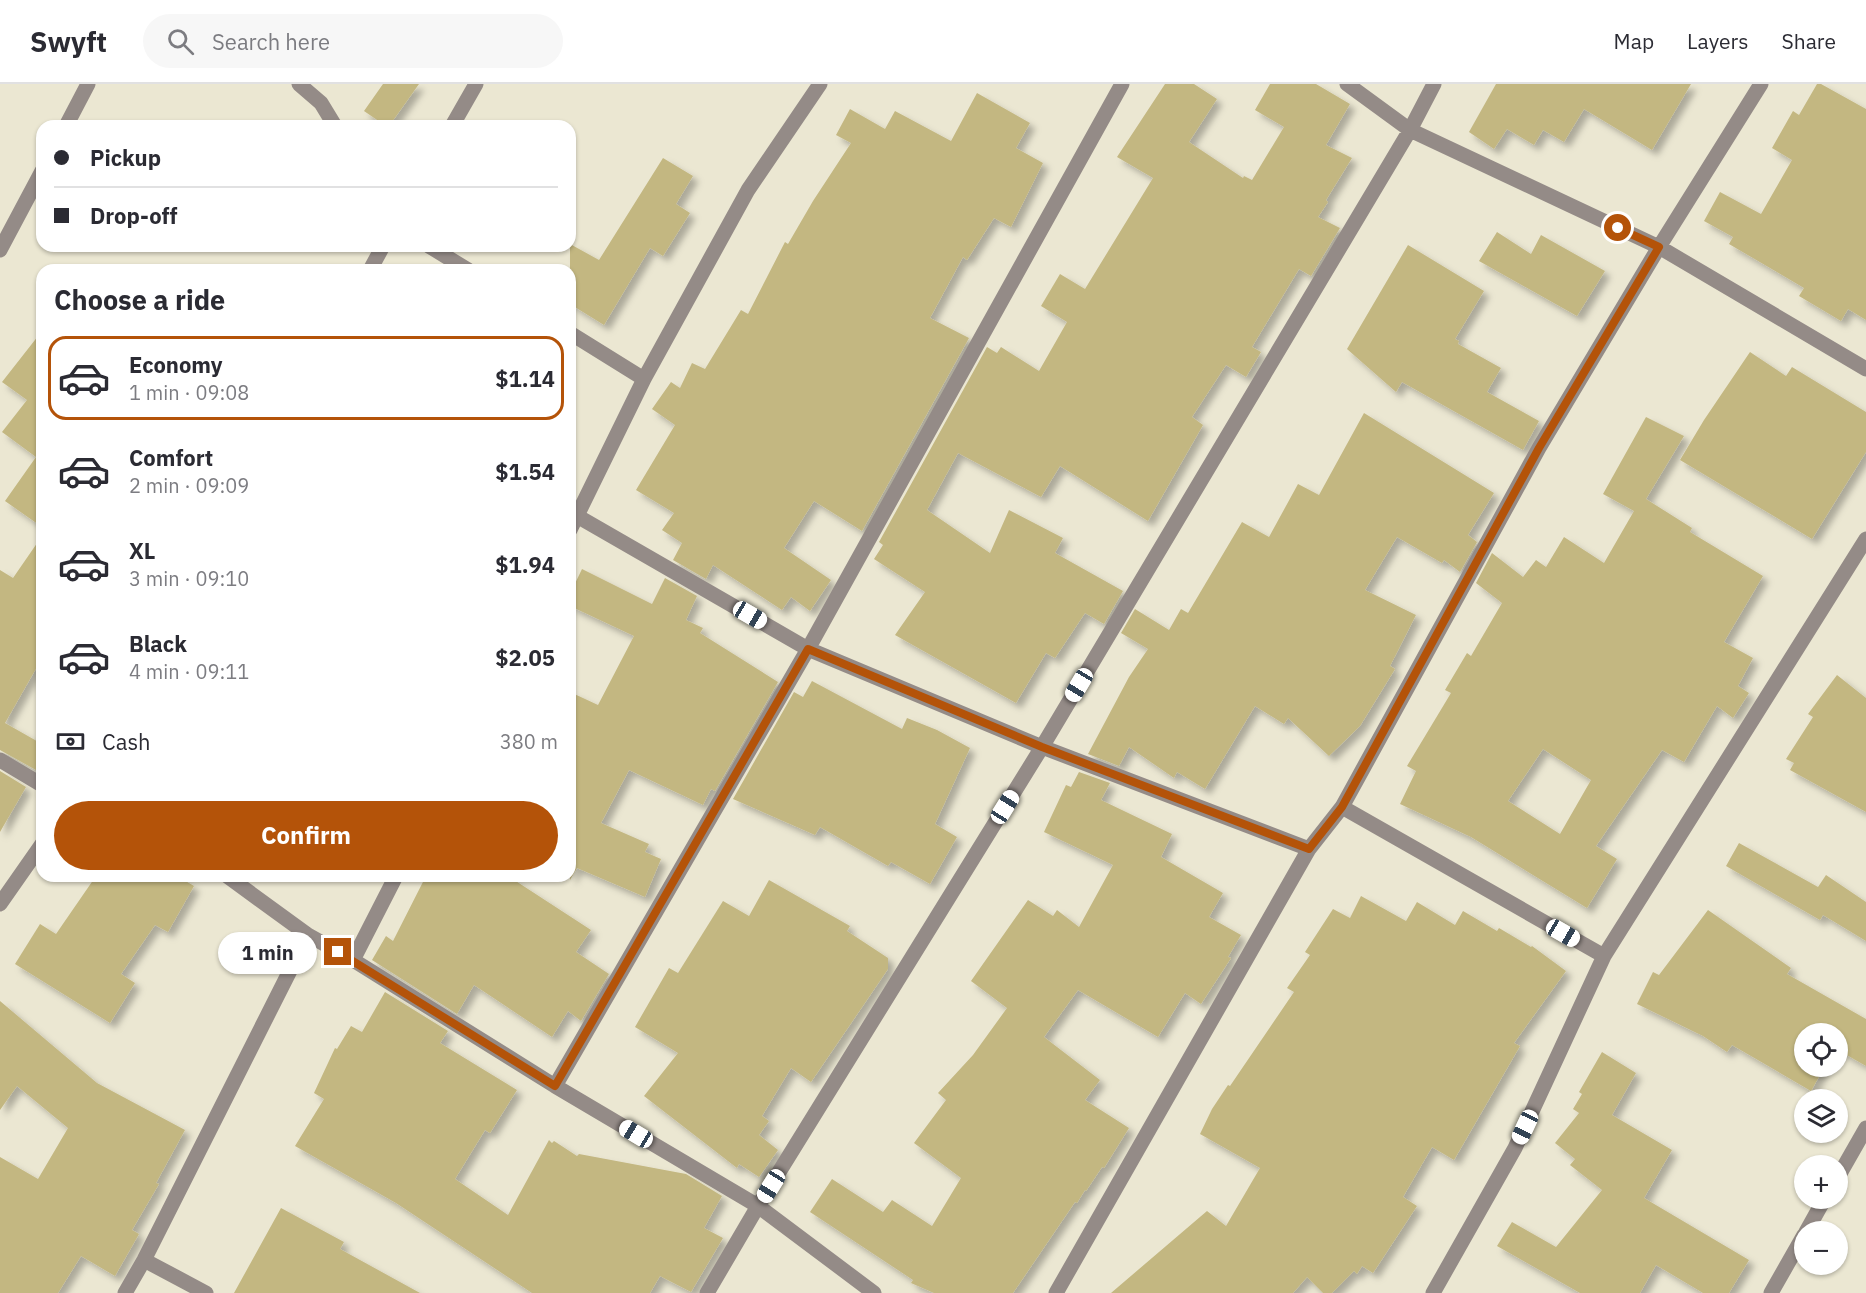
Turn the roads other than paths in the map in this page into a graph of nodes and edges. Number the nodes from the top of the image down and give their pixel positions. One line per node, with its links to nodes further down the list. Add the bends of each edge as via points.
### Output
1 (88, 84): 9 (street)
2 (299, 84): 10 (street, via 321,103)
3 (476, 84): 11 (street)
4 (820, 84): 20 (street, via 748,190)
5 (1122, 84): 24 (street)
6 (1347, 84): 12 (street)
7 (1434, 84): 12 (street)
8 (1761, 84): 14 (street)
9 (69, 120)
10 (331, 120)
11 (455, 120)
12 (1410, 130): 14 (street); 25 (street)
13 (36, 182): 15 (street)
14 (1659, 247): 19 (street); 28 (street, via 1539,448)
15 (0, 250)
16 (439, 252): 17 (street)
17 (458, 264)
18 (576, 337): 20 (street)
19 (1866, 369)
20 (644, 379): 21 (street)
21 (576, 517)
22 (576, 525): 24 (street)
23 (1866, 539): 35 (street)
24 (808, 649): 25 (street); 37 (street)
25 (1042, 747): 29 (street); 40 (street)
26 (0, 760): 27 (street)
27 (36, 781)
28 (1342, 807): 29 (street); 35 (street)
29 (1309, 849): 47 (street)
30 (36, 853): 33 (street)
31 (235, 882): 34 (street)
32 (393, 882): 36 (street)
33 (0, 904)
34 (308, 935): 36 (street); 42 (street)
35 (1604, 957): 48 (street, via 1515,1148)
36 (353, 960): 37 (street)
37 (555, 1086): 40 (street)
38 (1866, 1128): 39 (street)
39 (1848, 1160)
40 (758, 1206): 45 (street); 46 (street)
41 (1794, 1252): 49 (street)
42 (144, 1260): 43 (street); 44 (street)
43 (125, 1293)
44 (206, 1293)
45 (707, 1293)
46 (874, 1293)
47 (1056, 1293)
48 (1433, 1293)
49 (1771, 1293)

